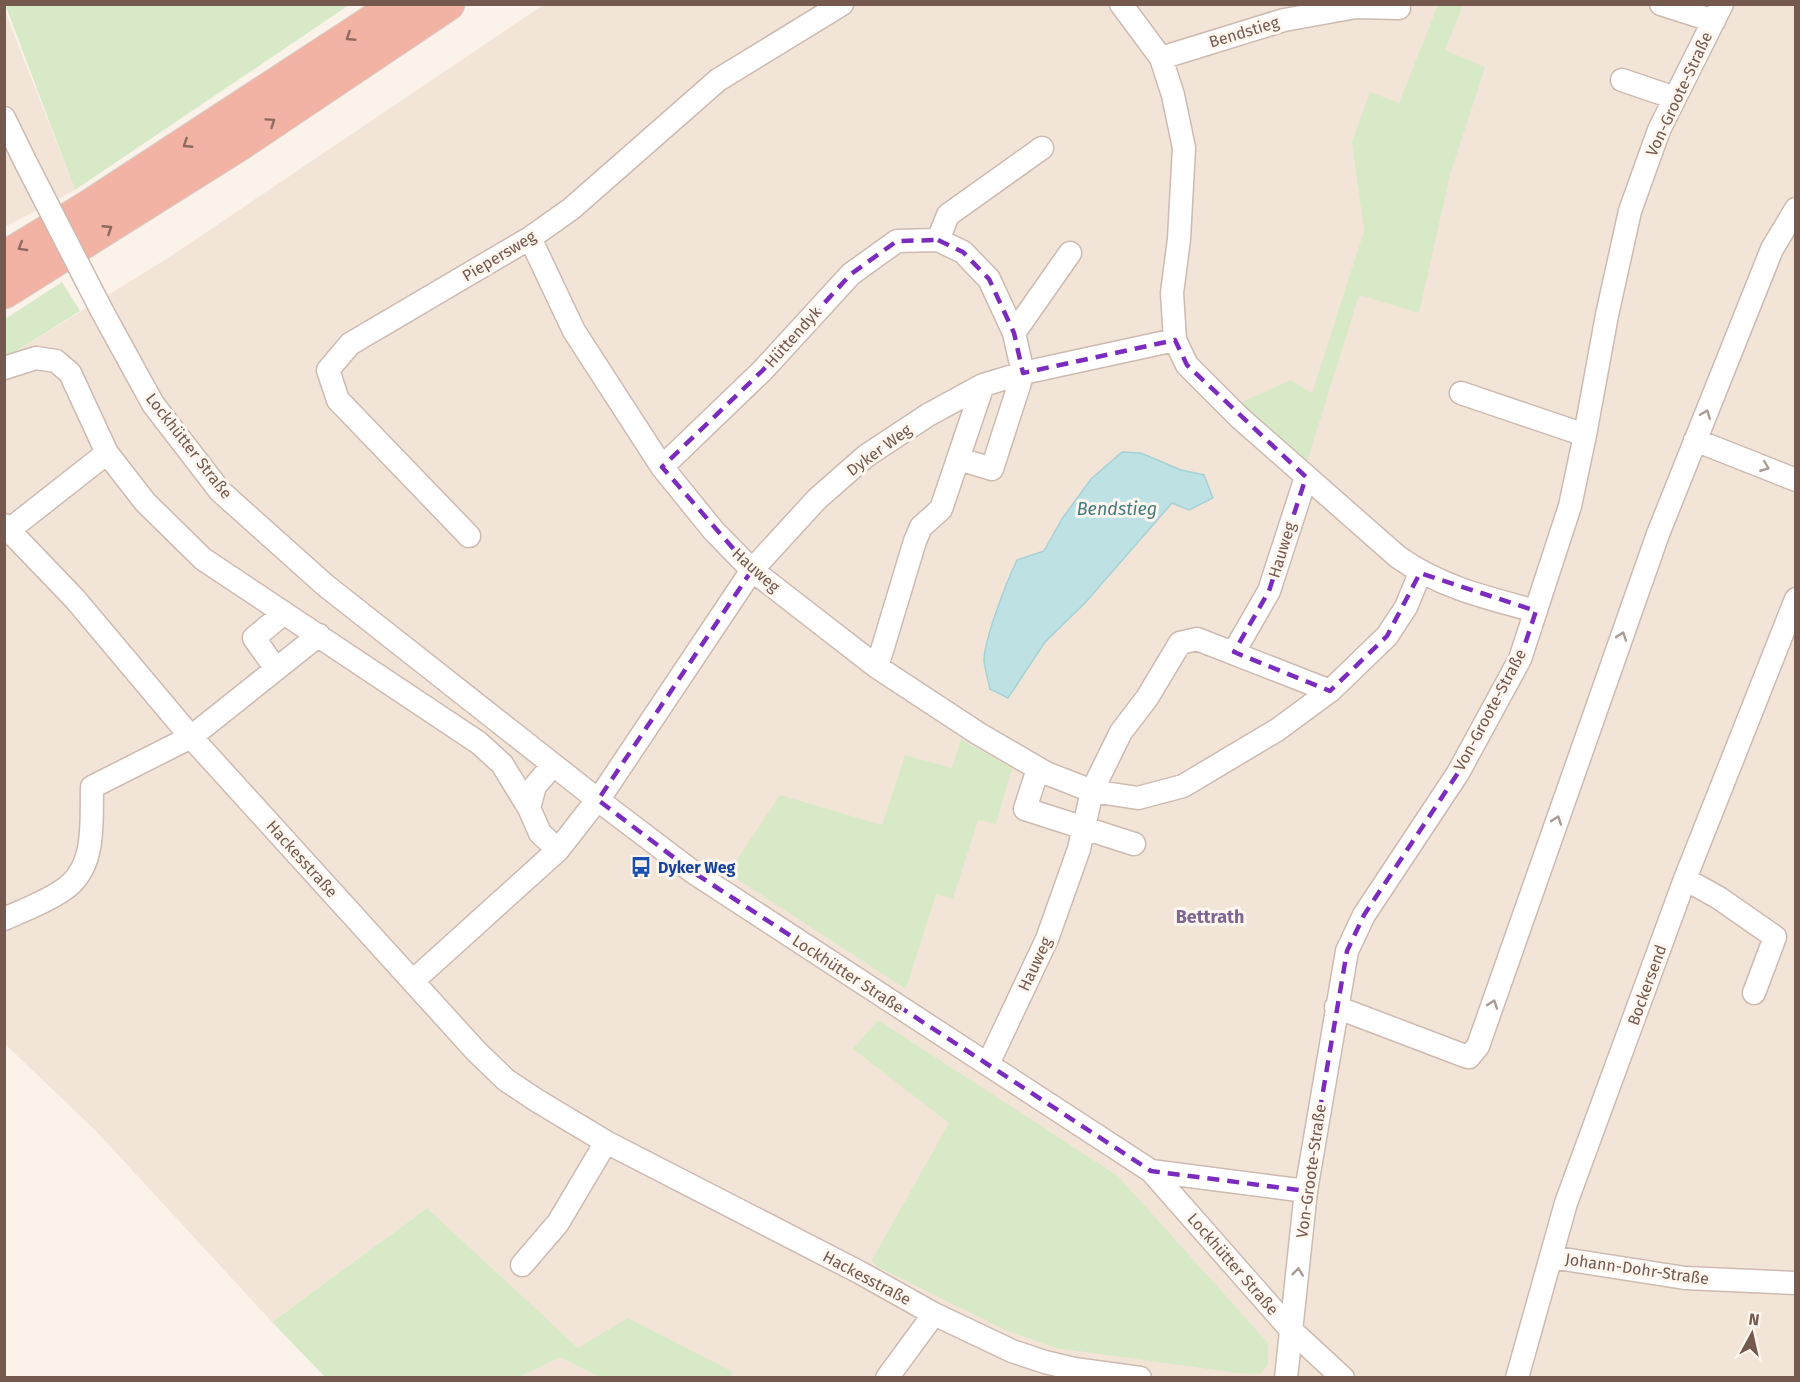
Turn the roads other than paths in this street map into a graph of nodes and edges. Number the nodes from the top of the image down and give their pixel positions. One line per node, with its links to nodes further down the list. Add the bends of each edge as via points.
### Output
1 (399, 4): 17 (highway, one-way to 17)
2 (448, 4): 18 (highway, one-way to 2, via 238,145)
3 (843, 4): 14 (street, Piepersweg, via 718,80 572,209)
4 (1121, 4): 8 (street)
5 (1661, 4): 7 (street)
6 (1399, 8): 8 (street, Bendstieg, via 1356,7 1284,20)
7 (1718, 13): 10 (street, Von-Groote-Straße)
8 (1161, 58): 20 (street, via 1184,148 1172,293)
9 (1622, 80): 10 (street)
10 (1675, 98): 25 (street, Von-Groote-Straße, via 1659,130 1630,211)
11 (4, 118): 46 (street, Lockhütter Straße, bridge, via 153,404 220,491 325,585)
12 (1042, 148): 15 (street, via 948,214)
13 (1796, 209): 26 (street, one-way to 13, via 1772,249)
14 (530, 238): 29 (street, Hauweg, via 574,331); 33 (street, Piepersweg, via 350,344 328,370 338,400)
15 (938, 240): 19 (street, Hüttendyk, via 963,252 989,279); 29 (street, Hüttendyk, via 897,241 851,273 762,372)
16 (1070, 253): 19 (street)
17 (4, 258)
18 (4, 292)
19 (1014, 333): 22 (street, Hüttendyk)
20 (1175, 340): 22 (street, Dyker Weg); 30 (street, via 1187,365)
21 (4, 368): 27 (street, via 36,358 56,361 70,373)
22 (1023, 373): 23 (street, Dyker Weg); 28 (street, via 992,469)
23 (983, 385): 28 (street); 34 (street, Dyker Weg, via 866,456 817,499)
24 (1461, 393): 25 (street)
25 (1585, 435): 37 (street, Von-Groote-Straße, via 1570,506)
26 (1695, 440): 31 (street, one-way to 31); 58 (street, one-way to 26, via 1469,1057 1478,1046 1654,545)
27 (107, 453): 32 (street); 38 (street, via 145,502 203,559)
28 (959, 459): 42 (street, via 941,509 921,527)
29 (662, 467): 34 (street, Hauweg, via 713,530)
30 (1306, 477): 35 (street); 41 (street, Hauweg, via 1269,591)
31 (1796, 480)
32 (7, 528): 45 (street, Hackesstraße, via 75,599)
33 (469, 536)
34 (752, 570): 42 (street, Hauweg); 49 (street, Dyker Weg)
35 (1420, 573): 37 (street, via 1467,592); 44 (street, Hauweg, via 1406,607 1387,636)
36 (1796, 599): 39 (street, Bockersend)
37 (1536, 611): 58 (street, Von-Groote-Straße, via 1520,659 1458,773 1364,915 1347,951)
38 (284, 613): 40 (street); 43 (street, via 254,639)
39 (1791, 622): 54 (street, Bockersend)
40 (319, 635): 43 (street); 50 (street, via 479,743 502,764)
41 (1234, 652): 44 (street, Hauweg); 48 (street, Hauweg, via 1197,639 1180,643 1121,732)
42 (877, 667): 47 (street, Hauweg)
43 (276, 669): 45 (street)
44 (1330, 691): 48 (street, Hauweg, via 1278,730 1183,786 1138,798)
45 (191, 737): 55 (street, via 92,787 90,844 84,868 64,890); 56 (street, Hackesstraße)
46 (553, 765): 49 (street, Lockhütter Straße); 50 (street, via 535,786)
47 (1038, 769): 48 (street, Hauweg); 51 (street, via 1025,809)
48 (1092, 791): 51 (street, Hauweg)
49 (597, 800): 53 (street); 59 (street, Lockhütter Straße, via 693,872)
50 (529, 808): 53 (street, via 540,833)
51 (1086, 828): 52 (street); 59 (street, Hauweg, via 1047,939)
52 (1134, 844)
53 (558, 850): 56 (street)
54 (1685, 879): 57 (street, via 1775,937); 63 (street, Bockersend, via 1566,1203)
55 (4, 919)
56 (413, 981): 60 (street, Hackesstraße, via 506,1080)
57 (1754, 993)
58 (1336, 1006): 62 (street, Von-Groote-Straße)
59 (988, 1064): 61 (street, Lockhütter Straße)
60 (606, 1142): 64 (street, via 558,1223); 66 (street, Hackesstraße)
61 (1151, 1171): 62 (street, Lockhütter Straße); 67 (street, Lockhütter Straße)
62 (1306, 1191): 67 (street, Von-Groote-Straße, one-way to 62)
63 (1551, 1257): 65 (street, Johann-Dohr-Straße, via 1685,1278); 72 (street, Bockersend)
64 (522, 1265)
65 (1796, 1283)
66 (934, 1314): 68 (street); 69 (street, Hackesstraße, via 1012,1351 1045,1362)
67 (1292, 1330): 70 (street, Von-Groote-Straße); 71 (street, Lockhütter Straße)
68 (887, 1377)
69 (1140, 1377)
70 (1286, 1377)
71 (1343, 1377)
72 (1517, 1377)

